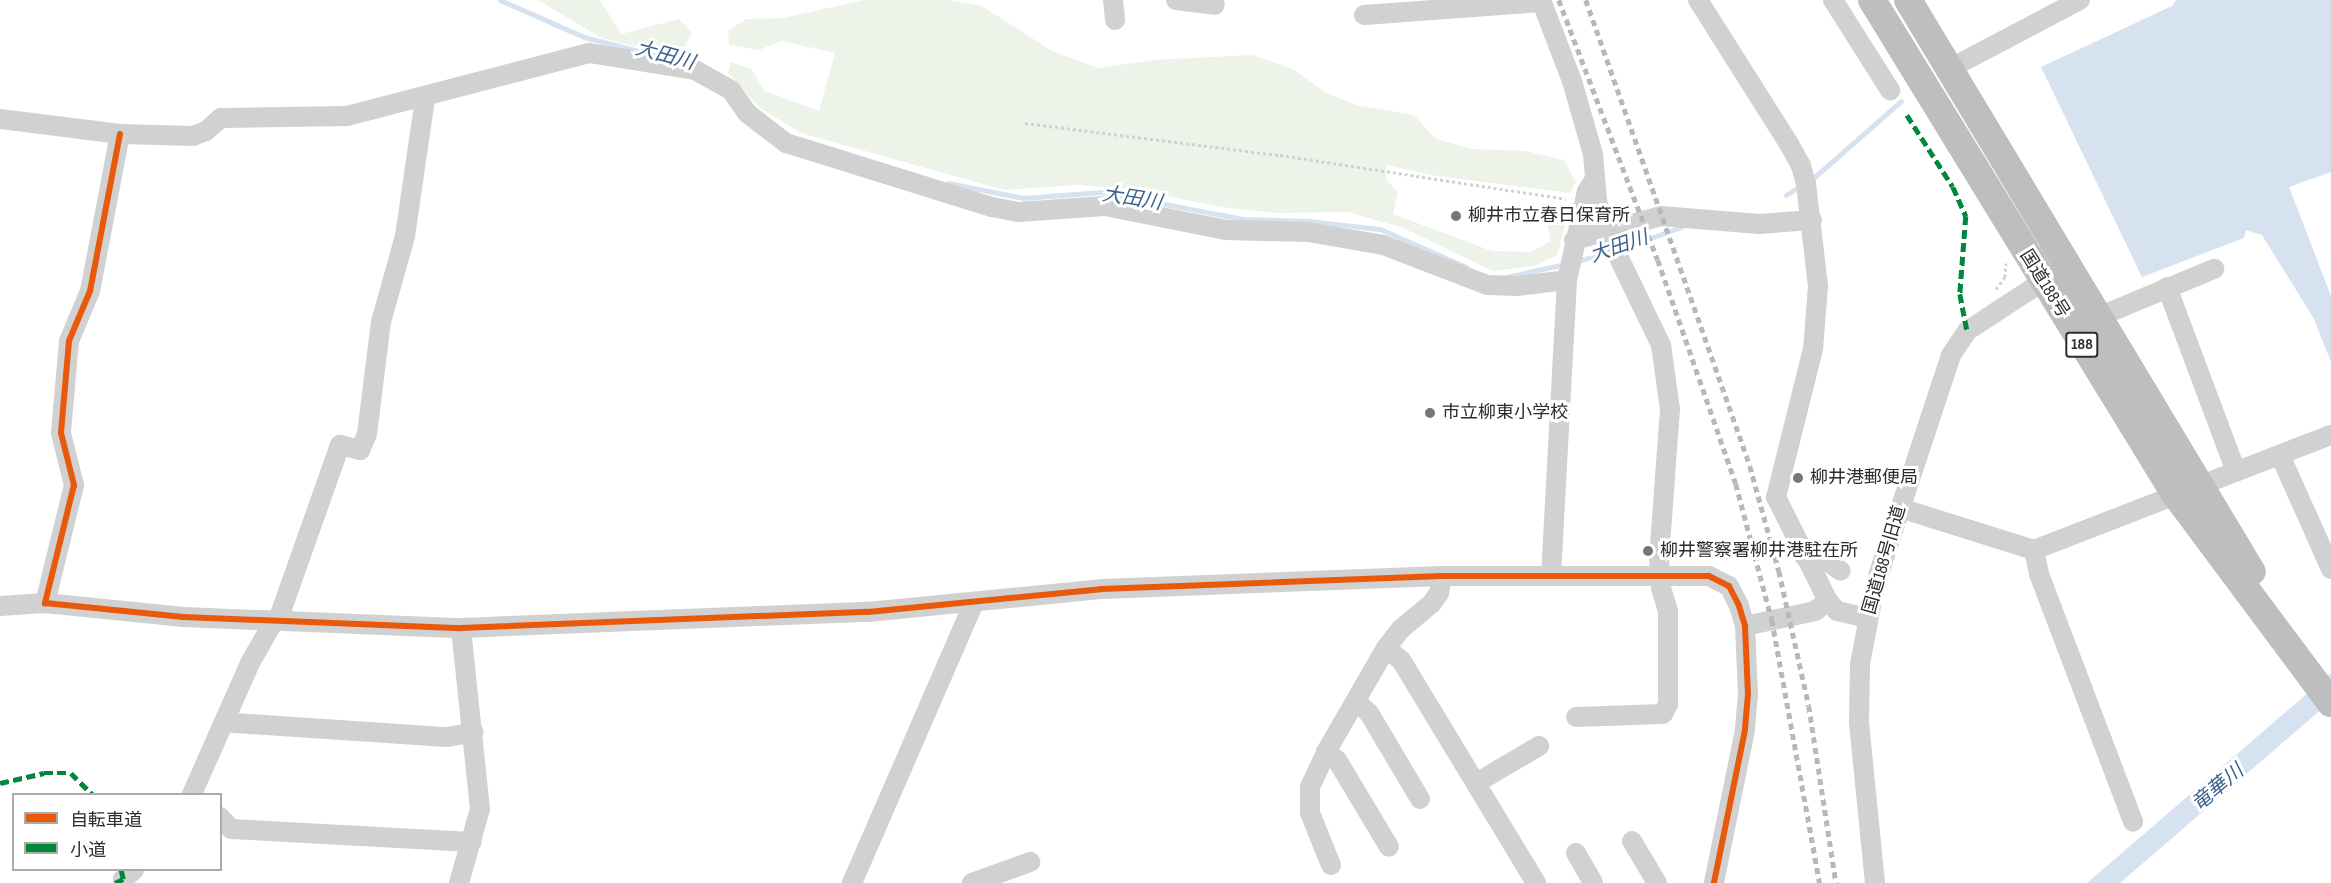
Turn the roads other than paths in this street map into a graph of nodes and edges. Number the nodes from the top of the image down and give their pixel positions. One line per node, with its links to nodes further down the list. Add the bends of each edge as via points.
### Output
1 (1113, 0): 11 (street)
2 (1176, 0): 9 (street)
3 (1698, 0): 18 (street, via 1801,166)
4 (1833, 0): 13 (street)
5 (1872, 0): 23 (highway, 国道188号 / 188)
6 (1908, 0): 12 (highway, 国道188号 / 188)
7 (2080, 0): 12 (street)
8 (1541, 1): 10 (street); 17 (street, via 1572,81 1593,154)
9 (1215, 5)
10 (1364, 15)
11 (1115, 20)
12 (1949, 69): 21 (highway, 国道188号 / 188)
13 (1890, 90)
14 (425, 99): 16 (street, via 347,116 232,116 221,118 194,136); 20 (street, via 589,53 695,70 730,90 747,113 786,143 992,207 1018,212 1105,206 1226,230 1308,232 1383,245 1487,285 1518,286); 44 (street, via 405,236 381,322 367,434 360,450 340,445)
15 (0, 119): 16 (street)
16 (120, 134): 40 (street, via 90,291 69,341 61,433 74,485)
17 (1595, 180): 19 (street); 20 (street, via 1584,202)
18 (1812, 220): 19 (street, via 1759,224 1661,216); 33 (street, via 1818,285 1813,349 1776,497)
19 (1607, 232): 20 (street); 38 (street, via 1648,314 1667,372 1670,409 1663,471)
20 (1569, 261): 37 (street)
21 (2067, 267): 23 (street, 国道188号旧道); 25 (highway, 国道188号 / 188)
22 (2214, 269): 24 (street)
23 (2042, 281): 30 (highway, 国道188号 / 188); 31 (street, 国道188号旧道, via 1967,331 1951,355)
24 (2167, 288): 25 (street); 28 (street)
25 (2098, 317): 29 (highway, 国道188号 / 188)
26 (2331, 435): 27 (street)
27 (2280, 455): 28 (street); 34 (street)
28 (2236, 472): 29 (street)
29 (2203, 486): 30 (street); 48 (highway, 国道188号 / 188)
30 (2175, 494): 32 (street); 48 (highway, 国道188号 / 188)
31 (1900, 508): 32 (street); 43 (street, 国道188号旧道)
32 (2034, 550): 60 (street, via 2039,574)
33 (1804, 556): 35 (street, via 1821,557); 39 (street)
34 (2331, 569)
35 (1841, 571)
36 (1443, 576): 37 (street); 41 (street, via 1101,589); 47 (street, via 1432,603 1401,629)
37 (1551, 576): 38 (street)
38 (1660, 576): 45 (street, via 1694,574 1719,580 1729,586); 51 (street, via 1668,611 1668,704 1663,714)
39 (1828, 601): 43 (street, via 1837,611); 45 (street, via 1815,610)
40 (45, 603): 42 (street); 44 (street, via 183,617)
41 (974, 603): 46 (street, via 745,619); 70 (street)
42 (0, 606)
43 (1867, 618): 76 (street, 国道188号旧道, via 1860,664 1859,722)
44 (276, 620): 46 (street); 52 (street, via 250,663)
45 (1744, 626): 75 (street, via 1745,730)
46 (461, 628): 53 (street)
47 (1386, 648): 49 (street); 56 (street, via 1401,660)
48 (2312, 677): 50 (highway, 国道188号 / 188)
49 (1356, 701): 55 (street); 58 (street, via 1369,713)
50 (2331, 703)
51 (1576, 717)
52 (226, 719): 53 (street, via 234,723 447,737); 57 (street)
53 (474, 732): 62 (street, via 480,810)
54 (1539, 746): 56 (street)
55 (1326, 752): 63 (street, via 1337,760); 66 (street, via 1310,787 1310,813)
56 (1478, 782): 72 (street)
57 (195, 793)
58 (1420, 799)
59 (222, 819): 62 (street, via 231,829)
60 (2133, 822)
61 (1632, 841): 74 (street)
62 (472, 843): 69 (street)
63 (1389, 847)
64 (1576, 853): 73 (street)
65 (1030, 862): 71 (street)
66 (1331, 865)
67 (133, 871): 68 (street, via 123,879)
68 (124, 883)
69 (459, 883)
70 (852, 883)
71 (972, 883)
72 (1536, 883)
73 (1593, 883)
74 (1657, 883)
75 (1714, 883)
76 (1875, 883)

